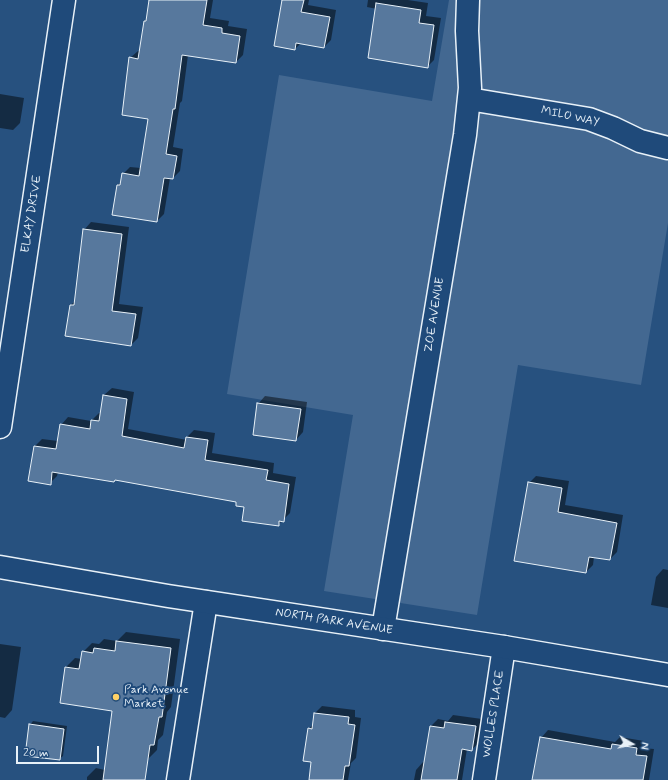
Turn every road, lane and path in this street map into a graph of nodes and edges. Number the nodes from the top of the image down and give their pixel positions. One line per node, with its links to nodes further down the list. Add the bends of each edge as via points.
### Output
1 (64, 0): 5 (street, ELKAY DRIVE)
2 (468, 0): 3 (street, ZOE AVENUE)
3 (469, 99): 4 (street, MILO WAY, via 590,119 640,141); 8 (street, ZOE AVENUE)
4 (668, 148)
5 (0, 427)
6 (0, 567): 7 (street, NORTH PARK AVENUE)
7 (206, 602): 8 (street, NORTH PARK AVENUE); 11 (street)
8 (383, 629): 9 (street, NORTH PARK AVENUE)
9 (504, 647): 10 (street, NORTH PARK AVENUE); 12 (street, WOLLES PLACE)
10 (668, 675)
11 (178, 780)
12 (484, 780)

